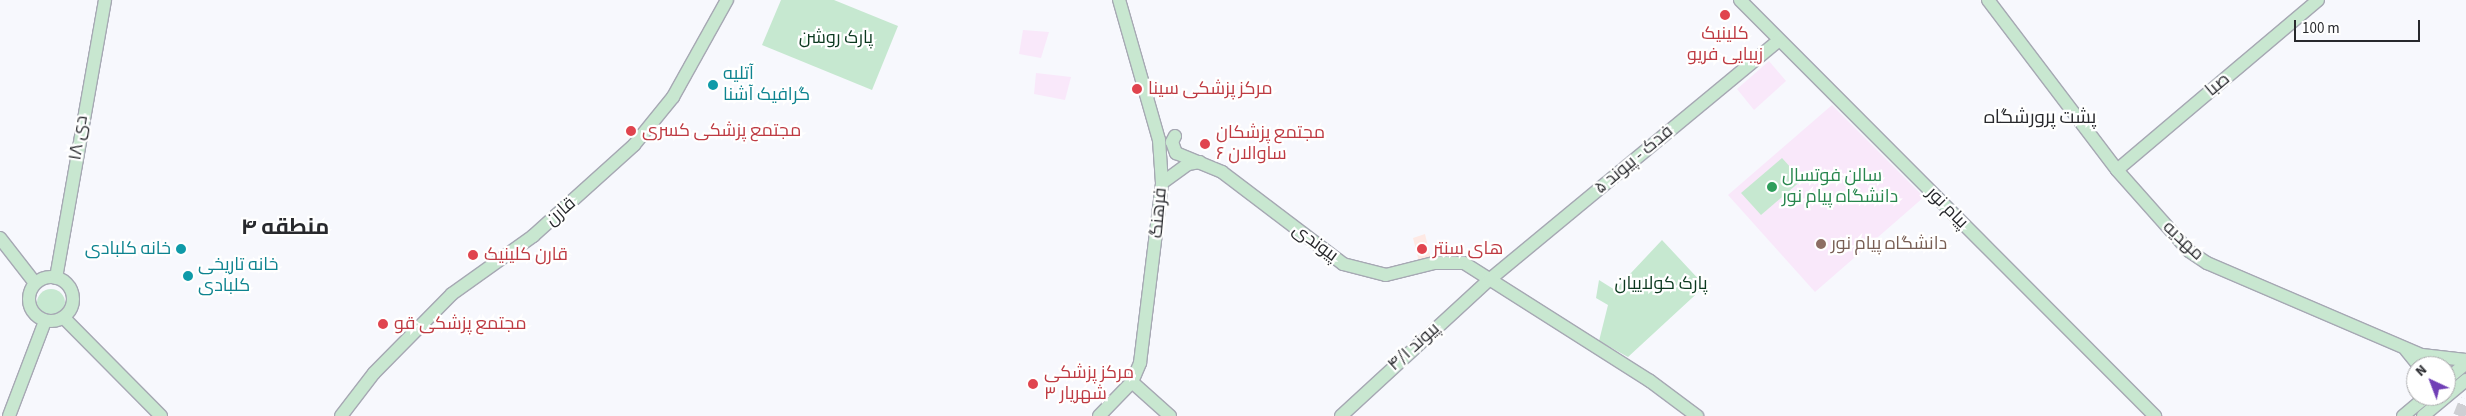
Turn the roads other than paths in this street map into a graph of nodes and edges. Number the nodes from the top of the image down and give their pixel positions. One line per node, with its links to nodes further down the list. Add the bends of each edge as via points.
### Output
1 (105, 0): 15 (main road, ۱۸ دی)
2 (727, 0): 31 (main road, قارن, via 673,97 634,145 533,236 452,294 374,373)
3 (1119, 0): 11 (main road, فرهنگ, via 1159,140)
4 (1740, 0): 7 (main road, پیام نور)
5 (1988, 0): 10 (main road, مهدیه)
6 (2318, 0): 10 (main road, صبا)
7 (1779, 40): 13 (main road, فدک - پیوند ۵); 36 (main road, پیام نور)
8 (1175, 136): 9 (main road, پیوندی, via 1172,142 1176,152)
9 (1203, 162): 11 (main road, via 1188,164); 14 (main road, پیوندی, via 1343,264 1386,275 1449,262)
10 (2117, 170): 22 (main road, مهدیه, via 2171,232 2207,263)
11 (1162, 183): 27 (main road, فرهنگ, via 1150,306 1140,363)
12 (0, 238): 17 (main road)
13 (1506, 266): 16 (main road, فدک - پیوند ۵); 18 (main road, via 1501,276)
14 (1473, 269): 16 (main road, پیوندی); 19 (main road, via 1478,279)
15 (56, 278): 17 (main road); 20 (main road, via 69,286 73,295)
16 (1489, 280): 18 (main road); 19 (main road, پیوند ۴/۱)
17 (35, 283): 21 (main road, via 29,295 30,308)
18 (1504, 288): 19 (main road); 35 (main road)
19 (1476, 292): 34 (main road, پیوند ۴/۱)
20 (64, 318): 21 (main road); 30 (main road)
21 (45, 321): 29 (main road)
22 (2400, 346): 23 (main road); 24 (main road, مهدیه, via 2440,360)
23 (2410, 356)
24 (2466, 362): 25 (main road)
25 (2456, 371)
26 (2466, 380): 38 (main road)
27 (1132, 382): 32 (main road, فرهنگ); 33 (main road)
28 (2415, 406): 37 (main road)
29 (9, 416)
30 (161, 416)
31 (341, 416)
32 (1099, 416)
33 (1170, 416)
34 (1341, 416)
35 (1697, 416)
36 (2155, 416)
37 (2403, 416)
38 (2423, 416)

